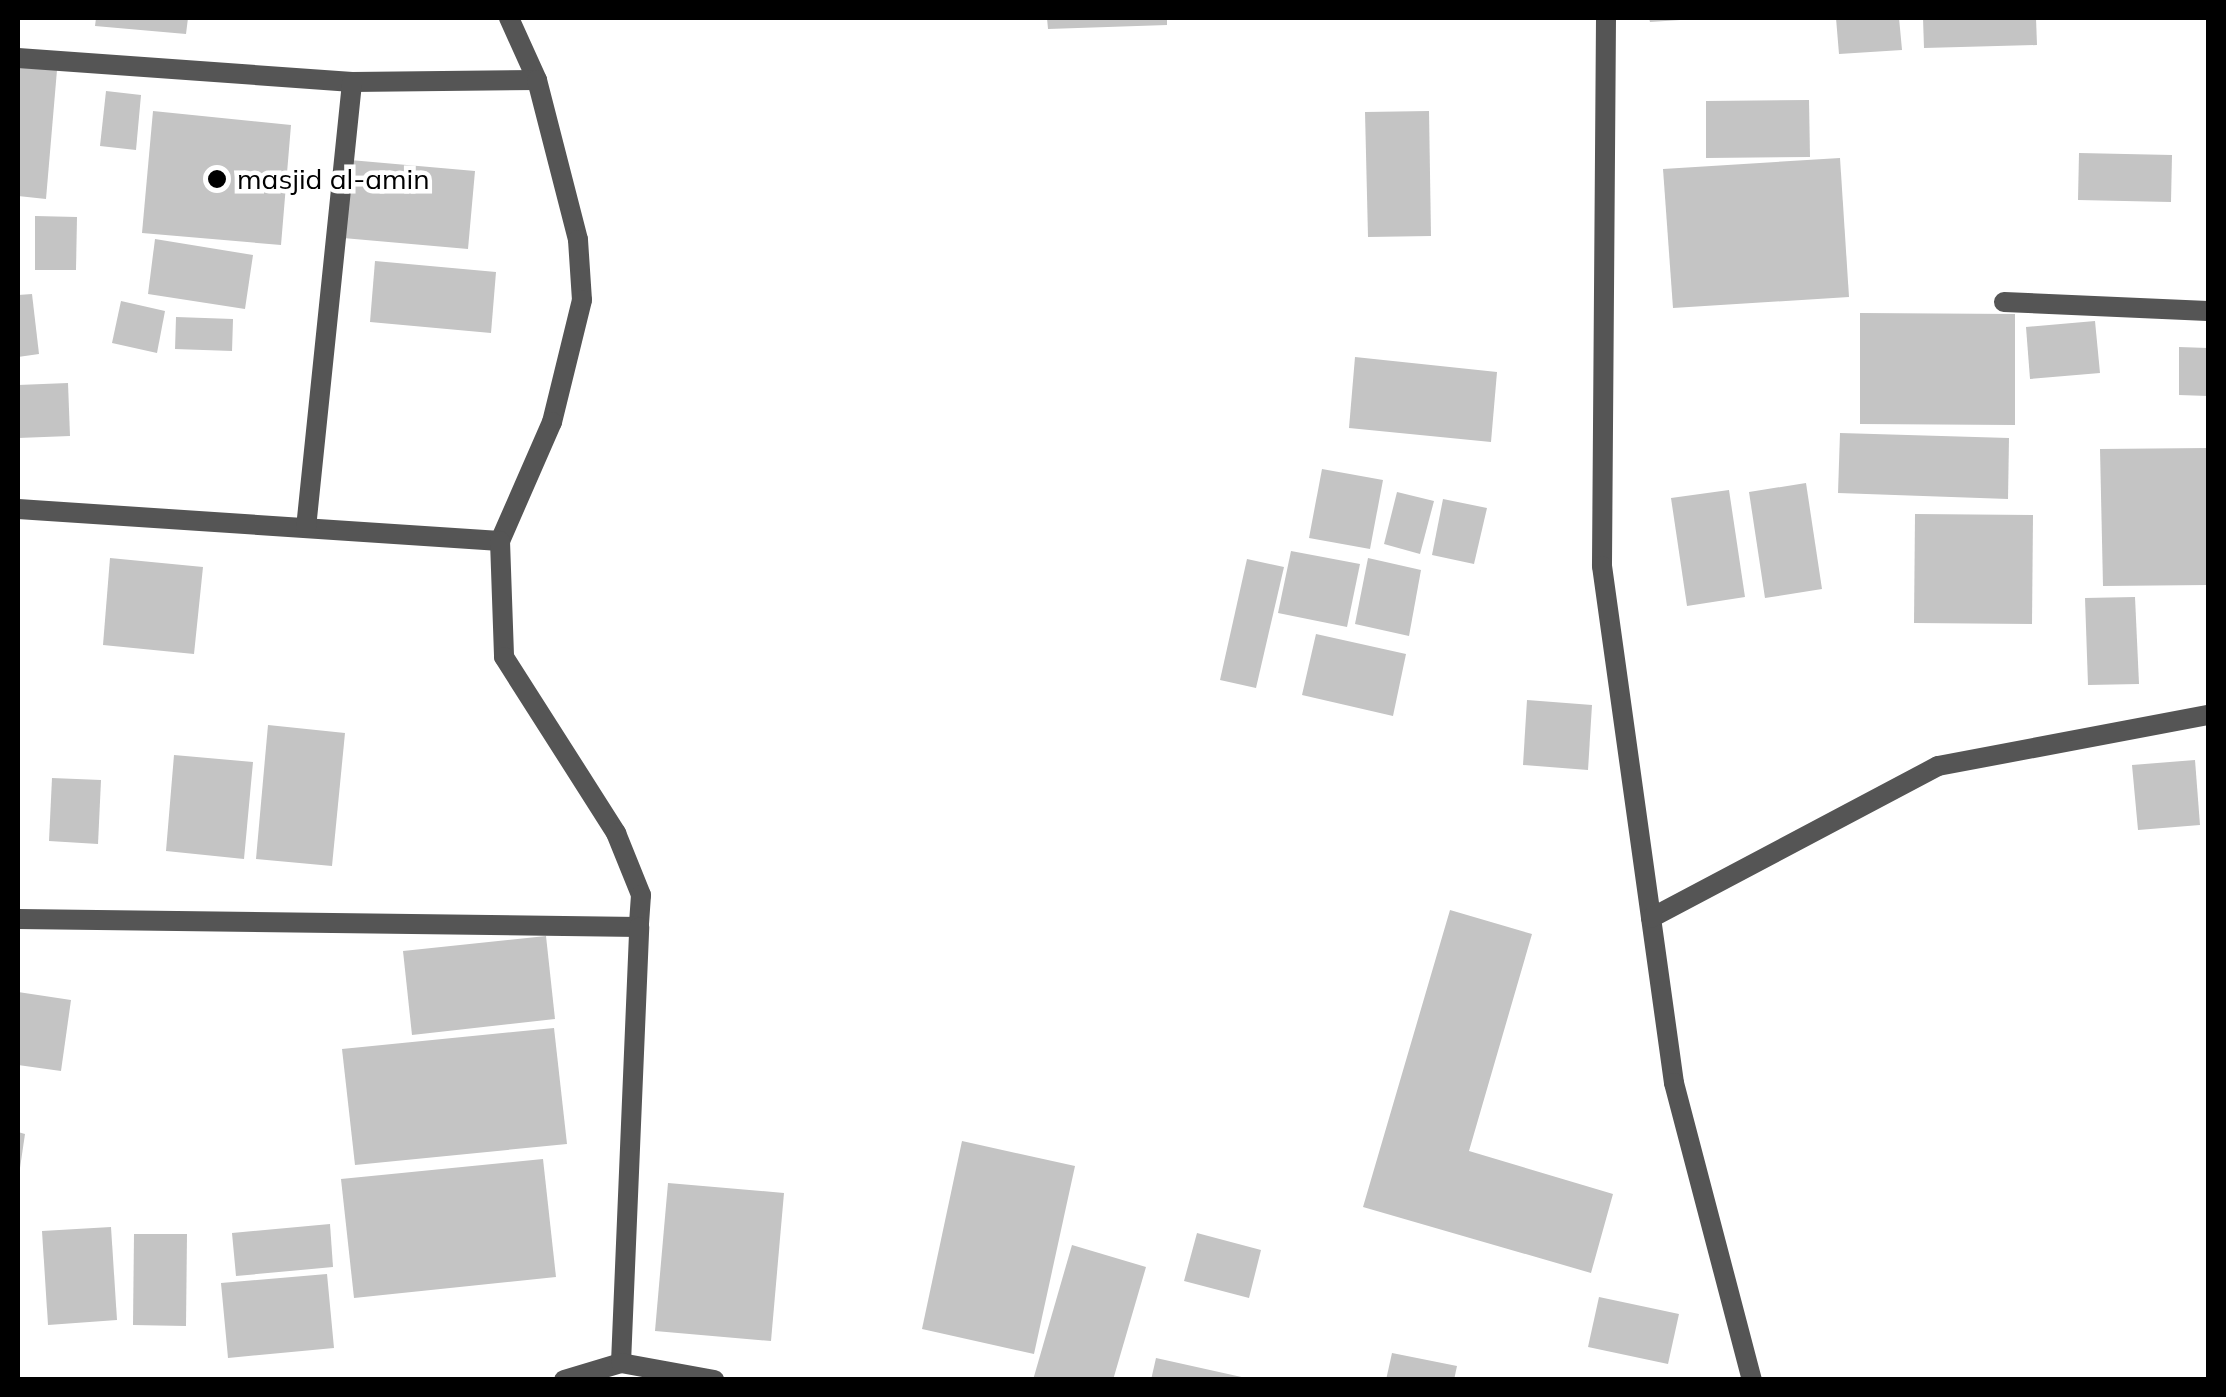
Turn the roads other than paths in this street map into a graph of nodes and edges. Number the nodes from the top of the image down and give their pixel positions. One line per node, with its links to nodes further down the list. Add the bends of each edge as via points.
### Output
1 (509, 18): 4 (street)
2 (1606, 18): 13 (street, via 1602,566)
3 (18, 58): 5 (street)
4 (537, 80): 5 (street); 10 (street, via 578,240 582,300 552,422)
5 (352, 82): 9 (street)
6 (2004, 302): 7 (street)
7 (2208, 311)
8 (18, 509): 9 (street)
9 (306, 528): 10 (street)
10 (500, 540): 14 (street, via 504,657 616,834 641,895)
11 (2208, 715): 13 (street, via 1938,766)
12 (18, 918): 14 (street)
13 (1652, 918): 18 (street, via 1674,1083)
14 (639, 927): 15 (street)
15 (621, 1363): 16 (street); 17 (street)
16 (564, 1380)
17 (714, 1380)
18 (1752, 1380)

